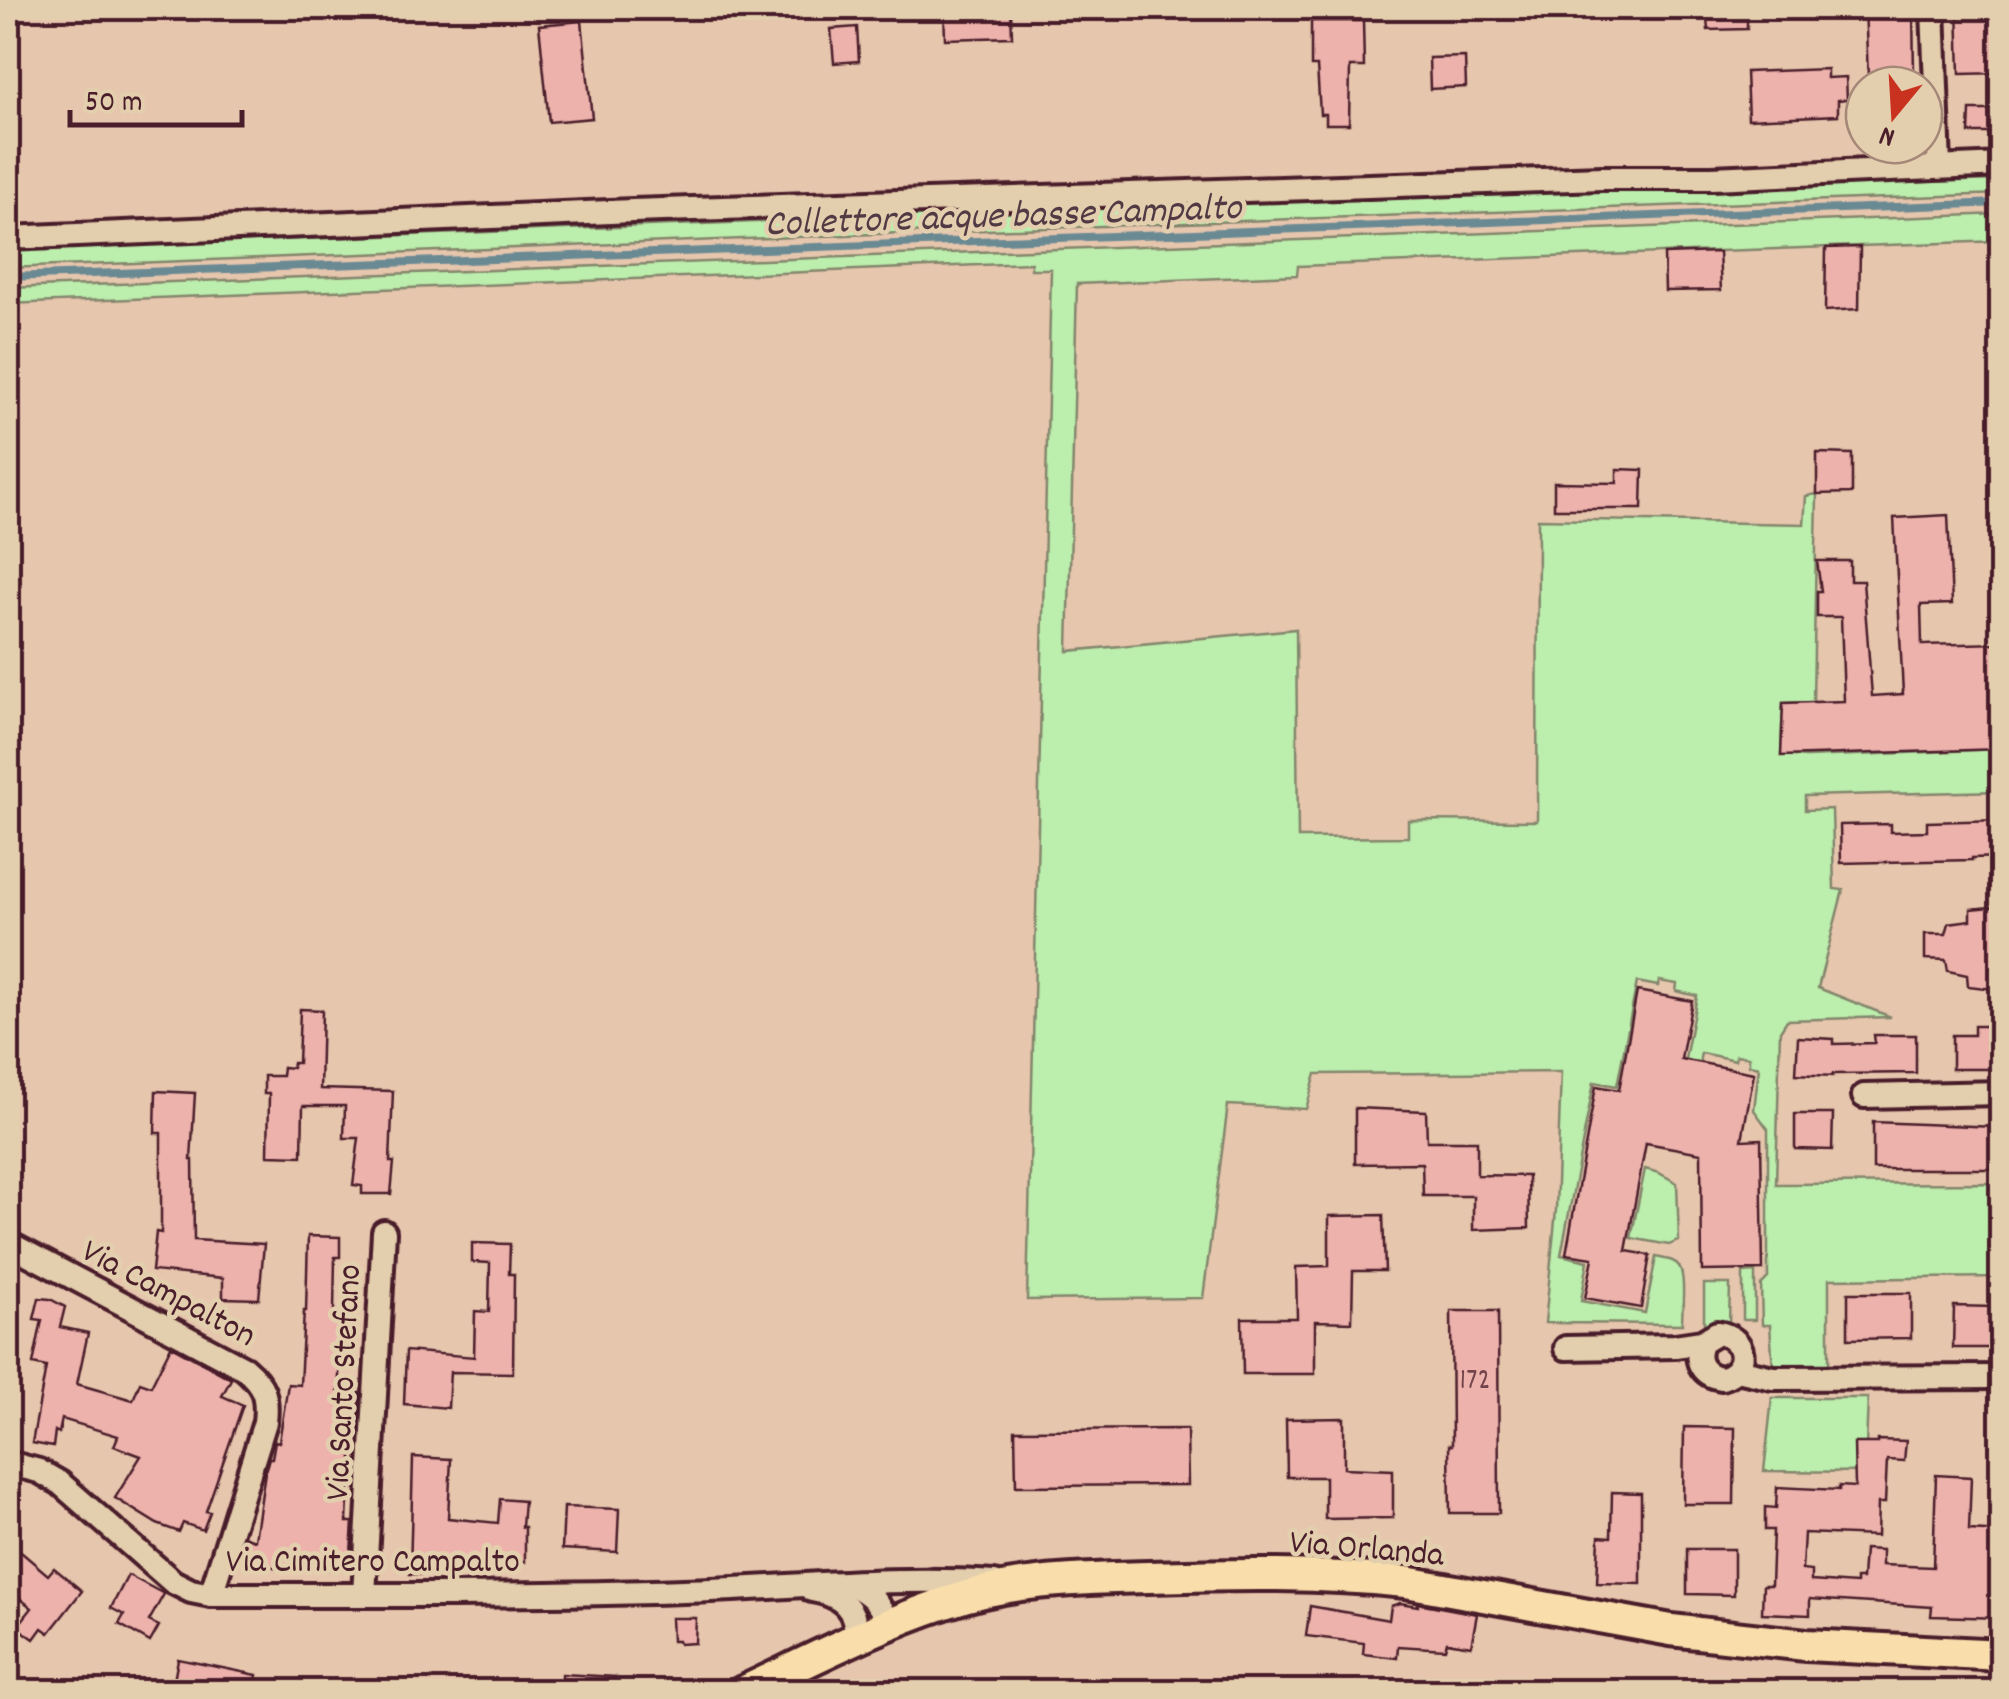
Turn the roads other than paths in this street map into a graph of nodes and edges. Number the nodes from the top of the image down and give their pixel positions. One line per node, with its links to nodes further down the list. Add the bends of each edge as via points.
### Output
1 (1933, 8): 3 (street)
2 (2002, 164): 3 (street)
3 (1939, 167): 4 (street, via 633,210)
4 (8, 238)
5 (2002, 1093): 6 (street)
6 (1864, 1096)
7 (384, 1232): 16 (street, Via Santo Stefano)
8 (8, 1243): 15 (street, Via Campalton, via 257,1379 265,1422)
9 (1566, 1348): 10 (street, via 1702,1342 1697,1358 1706,1373 1722,1378 1737,1370 1772,1378)
10 (2002, 1378)
11 (8, 1463): 15 (street, Via Cimitero Campalto, via 60,1482 165,1576)
12 (850, 1583): 13 (street, Via Cimitero Campalto); 14 (street, Via Cimitero Campalto); 17 (street, via 872,1595)
13 (1020, 1584): 17 (main road, Via Orlanda, via 947,1602); 19 (main road, Via Orlanda, via 1230,1574 1368,1578 1671,1630)
14 (783, 1588): 16 (street, Via Cimitero Campalto); 18 (street, Via Cimitero Campalto, via 840,1599 852,1612)
15 (212, 1595): 16 (street, Via Cimitero Campalto)
16 (364, 1595)
17 (889, 1626): 18 (main road, Via Orlanda)
18 (855, 1640): 20 (main road, Via Orlanda)
19 (2002, 1655)
20 (743, 1692)

